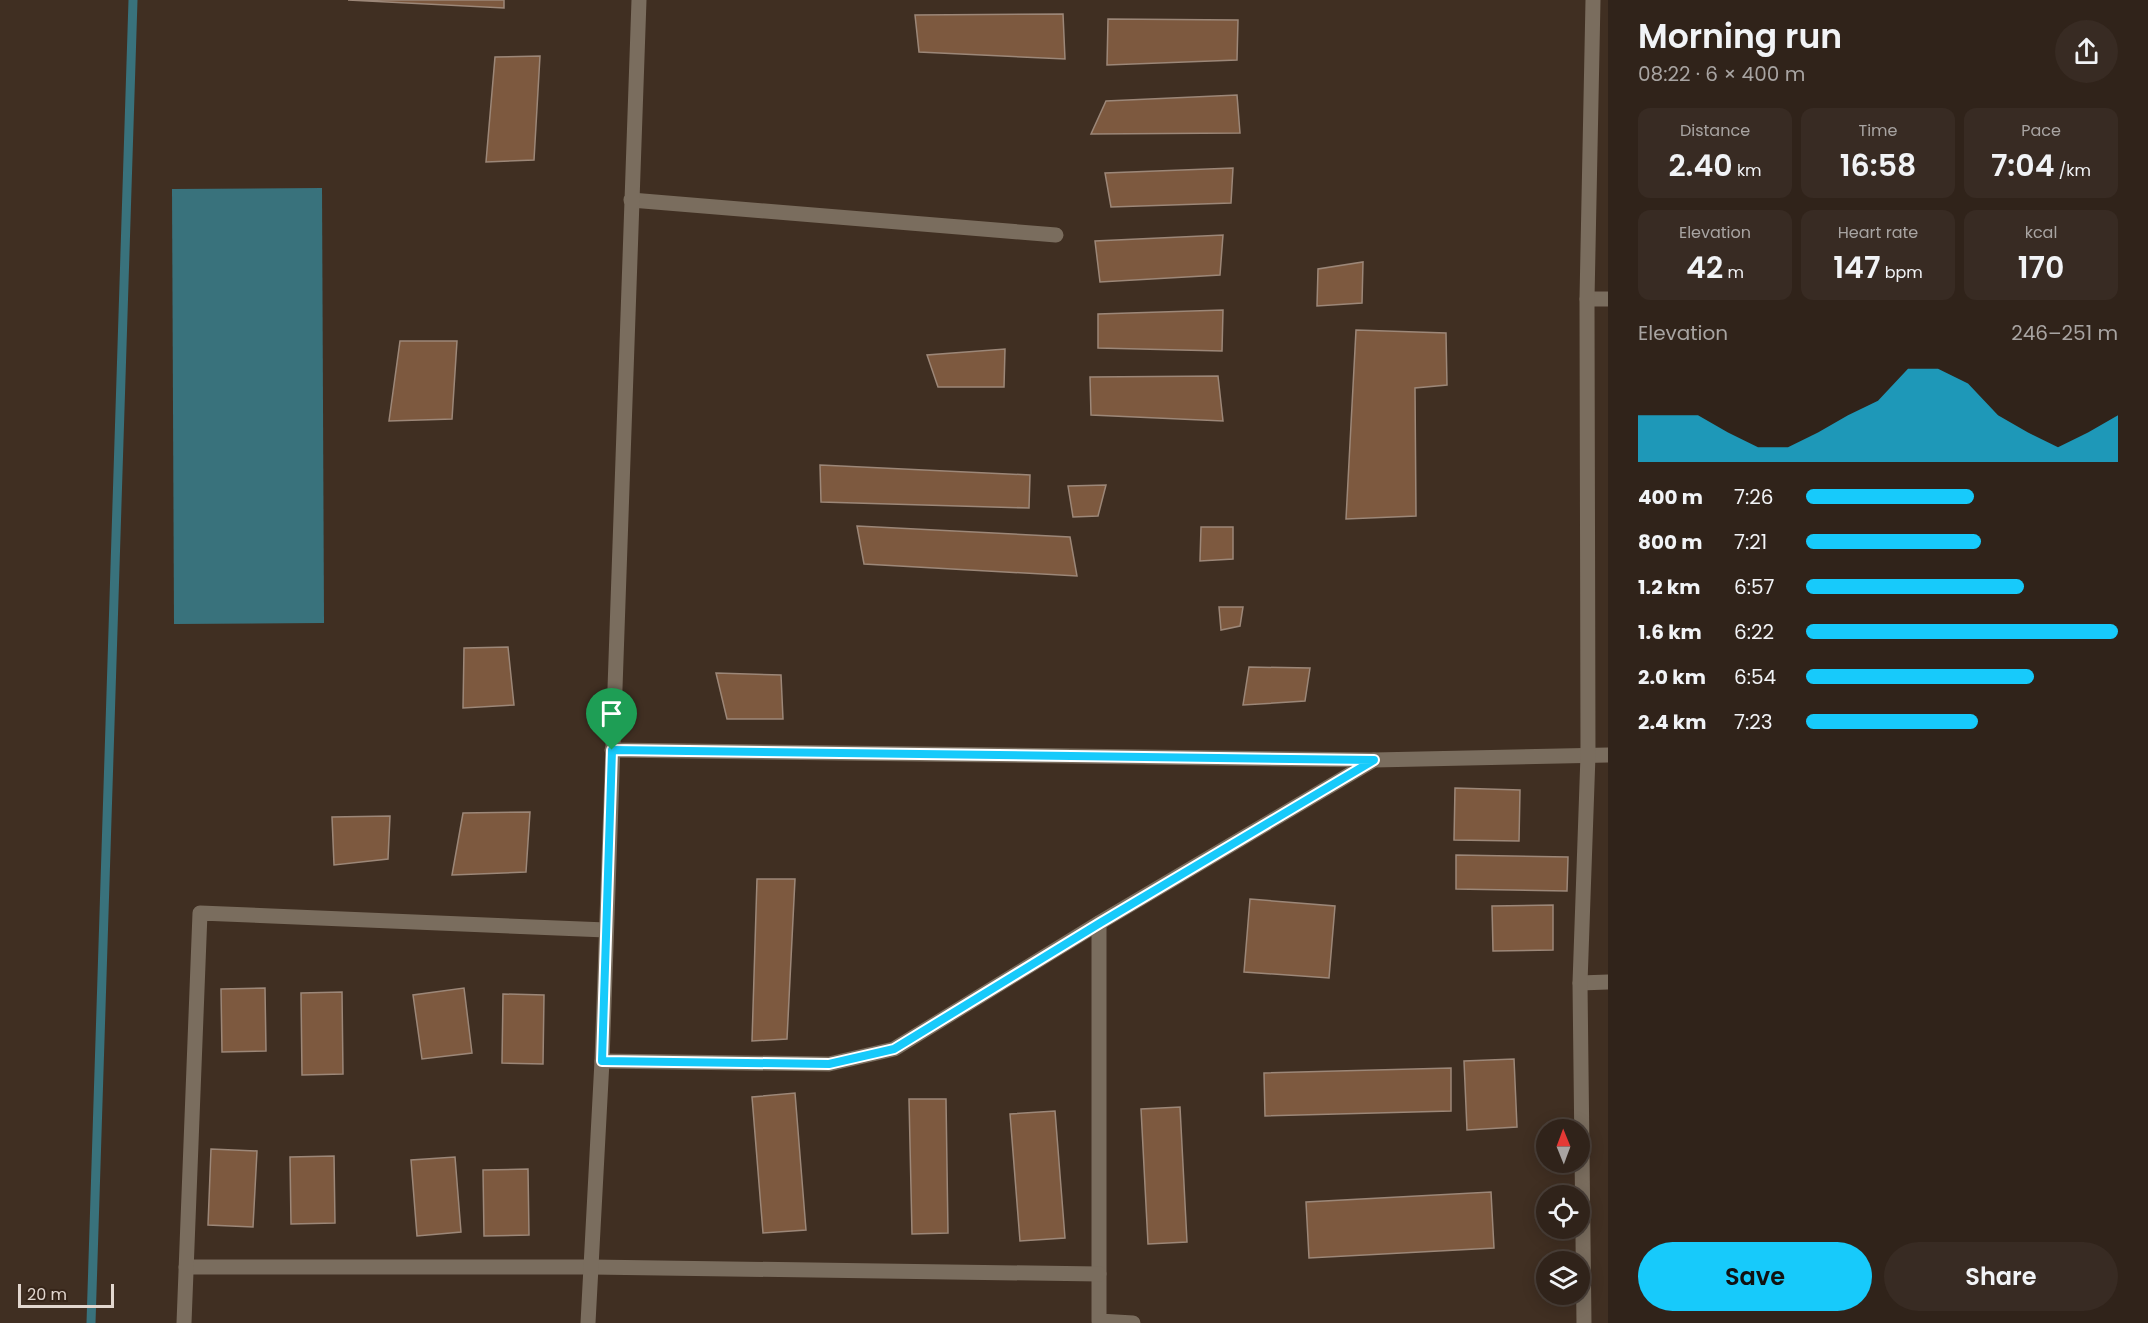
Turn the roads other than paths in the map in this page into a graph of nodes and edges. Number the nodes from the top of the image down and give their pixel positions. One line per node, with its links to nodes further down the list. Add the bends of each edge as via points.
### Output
1 (639, 0): 3 (street)
2 (1593, 0): 5 (street)
3 (631, 200): 4 (street); 7 (street)
4 (1056, 236)
5 (1587, 299): 6 (street); 8 (street)
6 (1608, 299)
7 (612, 750): 10 (street); 12 (street)
8 (1588, 755): 9 (street); 10 (street); 14 (street)
9 (1608, 755)
10 (1374, 760): 11 (street)
11 (1100, 923): 15 (street, via 894,1049 829,1064); 18 (street)
12 (606, 930): 15 (street); 16 (street, via 200,914)
13 (1608, 982): 14 (street)
14 (1580, 983): 22 (street)
15 (602, 1061): 17 (street)
16 (186, 1267): 17 (street); 19 (street)
17 (591, 1268): 18 (street); 20 (street)
18 (1099, 1274): 21 (street, via 1099,1322)
19 (184, 1323)
20 (588, 1323)
21 (1133, 1323)
22 (1584, 1323)

